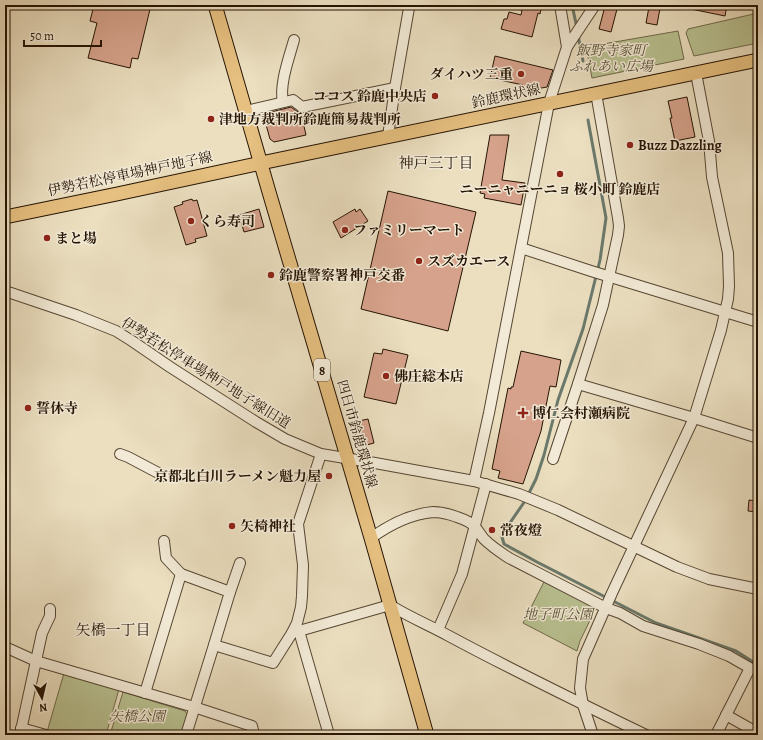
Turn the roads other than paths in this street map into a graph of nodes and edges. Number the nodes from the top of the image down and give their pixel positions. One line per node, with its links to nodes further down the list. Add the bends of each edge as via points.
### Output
1 (215, 5): 13 (main road, 四日市鈴鹿環状線 / 8)
2 (560, 5): 6 (street)
3 (595, 5): 6 (street)
4 (409, 8): 9 (street)
5 (294, 40): 11 (street, via 283,82)
6 (569, 43): 12 (street)
7 (758, 60): 8 (main road, 鈴鹿環状線)
8 (696, 73): 10 (main road, 鈴鹿環状線); 20 (street, via 709,141 712,177 728,253 729,286)
9 (394, 88): 11 (street, via 302,107 292,100); 14 (street)
10 (596, 94): 12 (main road, 鈴鹿環状線); 18 (street, via 619,226)
11 (283, 102): 13 (street)
12 (549, 103): 14 (main road, 鈴鹿環状線); 17 (street)
13 (246, 111): 15 (main road, 四日市鈴鹿環状線 / 8)
14 (388, 136): 15 (main road, 鈴鹿環状線)
15 (261, 162): 16 (main road, 伊勢若松停車場神戸地子線); 27 (main road, 四日市鈴鹿環状線 / 8)
16 (5, 216)
17 (521, 248): 18 (street); 30 (street)
18 (606, 276): 20 (street); 22 (street, via 603,305)
19 (5, 291): 26 (street, 伊勢若松停車場神戸地子線旧道, via 116,331 256,422 285,439)
20 (725, 312): 21 (street); 23 (street)
21 (758, 322)
22 (578, 384): 23 (street); 28 (street)
23 (694, 418): 24 (street); 35 (street)
24 (758, 438)
25 (120, 454): 29 (street)
26 (321, 454): 27 (street, 伊勢若松停車場神戸地子線旧道); 44 (street, via 298,524 303,565 301,607)
27 (348, 459): 30 (street, 伊勢若松停車場神戸地子線旧道); 33 (main road, 四日市鈴鹿環状線 / 8)
28 (554, 459)
29 (164, 476)
30 (474, 481): 31 (street, 伊勢若松停車場神戸地子線旧道)
31 (486, 484): 32 (street); 35 (street, 伊勢若松停車場神戸地子線旧道, via 533,499)
32 (475, 526): 33 (street, via 464,519 434,512 389,526); 41 (street, via 483,538 509,558); 43 (street, via 462,574)
33 (371, 538): 40 (main road, 四日市鈴鹿環状線 / 8)
34 (164, 541): 37 (street, via 166,558)
35 (634, 546): 38 (street, 伊勢若松停車場神戸地子線旧道, via 709,579); 41 (street)
36 (240, 563): 39 (street)
37 (181, 574): 39 (street); 48 (street)
38 (758, 589)
39 (230, 592): 45 (street)
40 (390, 605): 43 (street); 44 (street); 58 (main road, 四日市鈴鹿環状線 / 8)
41 (607, 606): 49 (street, via 583,659 580,688); 51 (street, via 643,626 700,644 750,668)
42 (50, 609): 47 (street)
43 (438, 630): 49 (street)
44 (296, 632): 45 (street, via 273,663); 57 (street)
45 (214, 645): 50 (street)
46 (5, 647): 47 (street)
47 (36, 661): 48 (street); 52 (street)
48 (145, 693): 50 (street)
49 (583, 705): 59 (street); 60 (street)
50 (194, 707): 55 (street); 56 (street, via 252,726)
51 (726, 714): 53 (street); 61 (street)
52 (20, 731): 54 (street)
53 (758, 734)
54 (46, 735)
55 (186, 735)
56 (254, 735)
57 (329, 735)
58 (427, 735)
59 (593, 735)
60 (646, 735)
61 (716, 735)

